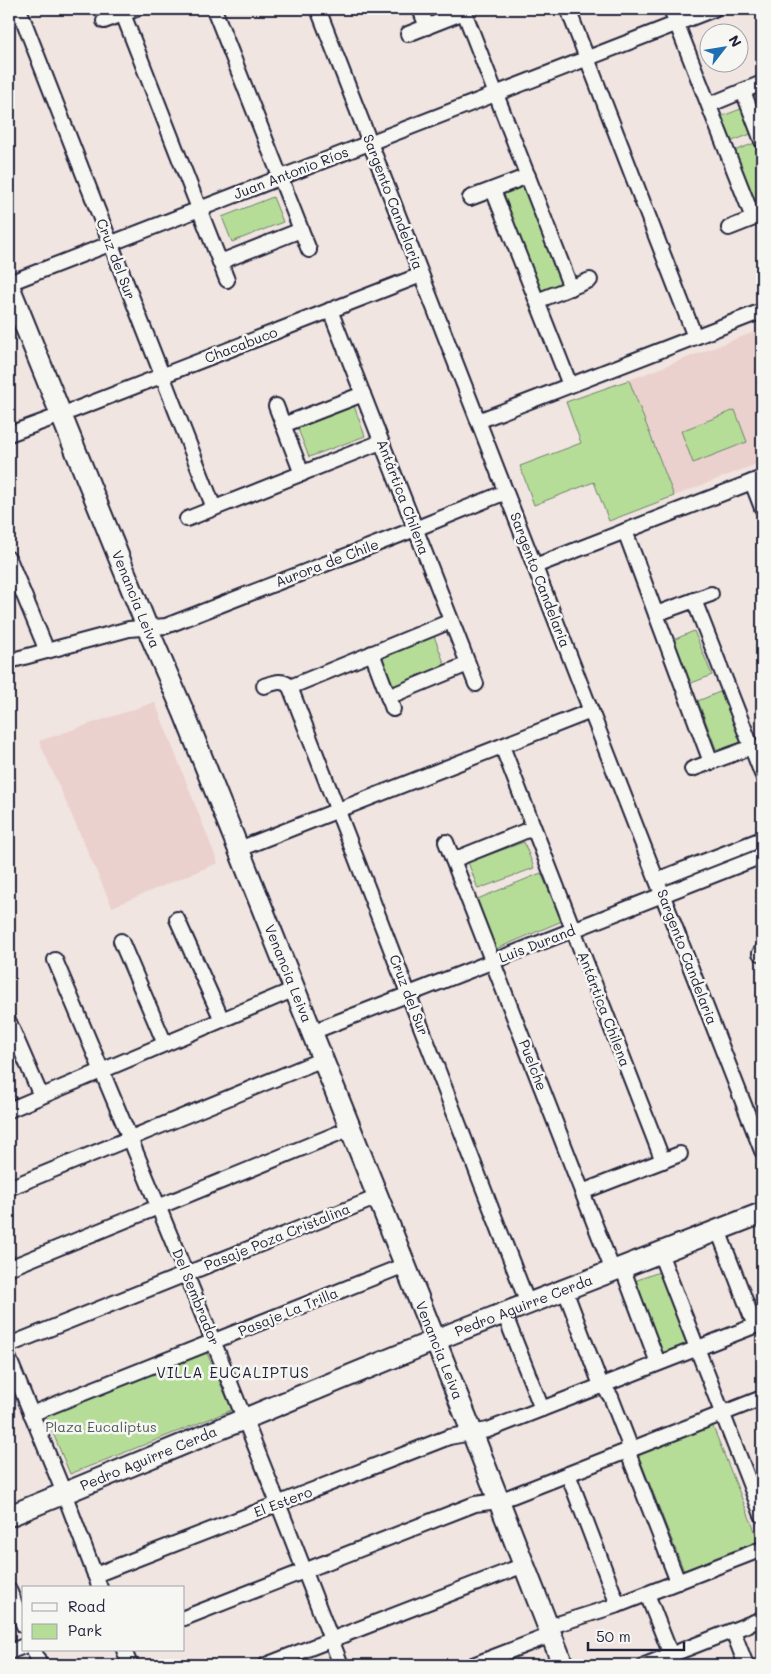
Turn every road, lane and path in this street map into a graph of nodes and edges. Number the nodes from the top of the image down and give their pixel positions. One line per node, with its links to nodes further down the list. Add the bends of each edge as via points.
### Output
1 (19, 9): 29 (street, Cruz del Sur)
2 (214, 9): 22 (street)
3 (318, 9): 20 (street, Sargento Candelaria)
4 (420, 9): 12 (street)
5 (568, 9): 14 (street)
6 (671, 9): 11 (street)
7 (714, 9): 11 (street, Juan Antonio Ríos)
8 (464, 10): 12 (street); 17 (street)
9 (129, 11): 10 (street); 25 (street)
10 (104, 21)
11 (677, 23): 14 (street, Juan Antonio Ríos); 18 (street)
12 (427, 26): 13 (street)
13 (408, 34)
14 (587, 58): 17 (street, Juan Antonio Ríos); 40 (street)
15 (762, 83): 16 (street)
16 (743, 91): 18 (street); 19 (street)
17 (496, 93): 20 (street, Juan Antonio Ríos); 21 (street)
18 (708, 105): 26 (street)
19 (762, 141)
20 (370, 142): 22 (street, Juan Antonio Ríos); 32 (street, Sargento Candelaria)
21 (528, 176): 23 (street); 36 (street)
22 (280, 177): 25 (street, Juan Antonio Ríos); 28 (street)
23 (493, 190): 24 (street); 37 (street)
24 (470, 198)
25 (200, 209): 29 (street, Juan Antonio Ríos); 31 (street)
26 (758, 217): 27 (street)
27 (729, 228)
28 (301, 230): 30 (street); 31 (street)
29 (110, 244): 35 (street, Juan Antonio Ríos); 41 (street, Cruz del Sur)
30 (309, 250)
31 (220, 262): 33 (street)
32 (421, 274): 38 (street, Chacabuco); 46 (street, Sargento Candelaria)
33 (227, 280)
34 (590, 280): 36 (street)
35 (9, 284): 45 (street, Venancia Leiva)
36 (572, 288): 37 (street)
37 (537, 301): 42 (street)
38 (330, 310): 41 (street, Chacabuco); 43 (street, Antártica Chilena)
39 (762, 311): 40 (street)
40 (695, 337): 42 (street)
41 (162, 376): 45 (street, Chacabuco); 53 (street, Cruz del Sur)
42 (570, 386): 46 (street)
43 (363, 394): 47 (street); 49 (street, Antártica Chilena)
44 (276, 406): 47 (street)
45 (61, 415): 48 (street, Chacabuco); 64 (street, Venancia Leiva)
46 (478, 421): 52 (street, Sargento Candelaria)
47 (283, 425): 50 (street)
48 (9, 434)
49 (381, 442): 50 (street); 56 (street, Antártica Chilena)
50 (302, 474): 53 (street)
51 (757, 480): 54 (street); 57 (street)
52 (506, 492): 56 (street, Aurora de Chile); 59 (street, Sargento Candelaria)
53 (214, 508): 55 (street)
54 (762, 508)
55 (188, 519)
56 (415, 529): 63 (street, Antártica Chilena); 64 (street, Aurora de Chile, via 166,626)
57 (624, 531): 59 (street); 62 (street)
58 (9, 559): 65 (street)
59 (535, 566): 72 (street, Sargento Candelaria)
60 (711, 594): 61 (street)
61 (694, 600): 62 (street); 74 (street)
62 (656, 614): 75 (street)
63 (451, 621): 66 (street); 68 (street, Antártica Chilena)
64 (147, 627): 65 (street, Aurora de Chile); 82 (street, Venancia Leiva)
65 (47, 651): 67 (street, Aurora de Chile)
66 (372, 653): 68 (street, via 390,703); 71 (street)
67 (9, 661)
68 (468, 664): 69 (street, Antártica Chilena)
69 (476, 684)
70 (264, 686): 71 (street, via 284,682)
71 (290, 686): 78 (street, Cruz del Sur)
72 (591, 711): 73 (street); 85 (street, Sargento Candelaria)
73 (502, 746): 78 (street); 79 (street, Antártica Chilena)
74 (752, 747): 75 (street); 77 (street)
75 (712, 762): 76 (street)
76 (692, 769)
77 (762, 774)
78 (338, 810): 82 (street); 93 (street, Cruz del Sur)
79 (534, 828): 84 (street); 88 (street, Antártica Chilena)
80 (762, 839): 85 (street)
81 (446, 842): 84 (street, Puelche)
82 (239, 849): 92 (street, Venancia Leiva)
83 (762, 856): 86 (street, Luis Durand)
84 (453, 860): 91 (street, Puelche)
85 (657, 880): 86 (street, Sargento Candelaria)
86 (663, 895): 88 (street, Luis Durand); 104 (street, Sargento Candelaria)
87 (177, 919): 94 (street)
88 (573, 930): 91 (street, Luis Durand); 106 (street, Antártica Chilena)
89 (121, 940): 97 (street)
90 (55, 960): 99 (street, Del Sembrador)
91 (492, 962): 93 (street, Luis Durand); 108 (street, Puelche)
92 (295, 989): 94 (street); 96 (street, Venancia Leiva)
93 (409, 994): 96 (street, Luis Durand); 119 (street, Cruz del Sur)
94 (222, 1020): 97 (street)
95 (9, 1022): 100 (street)
96 (312, 1032): 98 (street, Venancia Leiva)
97 (165, 1044): 99 (street)
98 (323, 1058): 102 (street, Venancia Leiva); 103 (street)
99 (102, 1070): 100 (street); 103 (street, Del Sembrador)
100 (41, 1096): 101 (street)
101 (9, 1110)
102 (350, 1128): 109 (street, Venancia Leiva); 110 (street)
103 (131, 1138): 107 (street); 110 (street, Del Sembrador)
104 (762, 1151)
105 (680, 1154): 106 (street)
106 (663, 1161): 108 (street)
107 (9, 1188)
108 (582, 1192): 116 (street, Puelche)
109 (378, 1197): 114 (street, Venancia Leiva); 117 (street, Pasaje Poza Cristalina)
110 (159, 1206): 115 (street); 117 (street, Del Sembrador)
111 (762, 1213): 112 (street, Pedro Aguirre Cerda)
112 (718, 1230): 113 (street, Pedro Aguirre Cerda); 121 (street)
113 (660, 1253): 116 (street, Pedro Aguirre Cerda); 125 (street)
114 (405, 1265): 122 (street, Venancia Leiva); 123 (street, Pasaje La Trilla)
115 (9, 1268)
116 (617, 1269): 118 (street, Pedro Aguirre Cerda); 127 (street, Puelche)
117 (186, 1274): 123 (street, Del Sembrador); 124 (street, Pasaje Poza Cristalina)
118 (565, 1290): 119 (street, Pedro Aguirre Cerda); 128 (street, via 599,1380)
119 (528, 1304): 120 (street, Pedro Aguirre Cerda)
120 (504, 1313): 122 (street, Pedro Aguirre Cerda); 130 (street)
121 (759, 1324): 125 (street, El Estero)
122 (435, 1341): 133 (street, Pedro Aguirre Cerda); 134 (street, Venancia Leiva)
123 (214, 1342): 131 (street, Pasaje La Trilla); 133 (street, Del Sembrador)
124 (9, 1345)
125 (697, 1348): 127 (street, El Estero); 132 (street)
126 (9, 1359): 131 (street)
127 (658, 1363): 128 (street, El Estero)
128 (604, 1385): 130 (street, El Estero); 135 (street)
129 (762, 1398): 132 (street)
130 (542, 1409): 134 (street, El Estero, via 488,1430)
131 (31, 1414): 137 (street)
132 (722, 1414): 135 (street); 140 (street)
133 (246, 1419): 137 (street, Pedro Aguirre Cerda); 139 (street, Del Sembrador)
134 (472, 1432): 138 (street, Venancia Leiva); 139 (street, El Estero, via 449,1437)
135 (630, 1450): 136 (street); 146 (street, via 630,1458)
136 (568, 1474): 138 (street); 149 (street)
137 (64, 1493): 141 (street, Pedro Aguirre Cerda); 145 (street)
138 (498, 1501): 143 (street, Venancia Leiva); 144 (street, via 474,1504)
139 (278, 1503): 144 (street, Del Sembrador); 145 (street, El Estero)
140 (762, 1515)
141 (9, 1516)
142 (762, 1549): 146 (street)
143 (524, 1565): 153 (street, Venancia Leiva); 155 (street)
144 (304, 1571): 150 (street); 155 (street, Del Sembrador)
145 (98, 1581)
146 (678, 1582): 148 (street)
147 (9, 1590): 152 (street)
148 (647, 1594): 149 (street); 160 (street)
149 (618, 1605): 153 (street)
150 (185, 1618)
151 (762, 1619): 154 (street)
152 (22, 1621)
153 (549, 1631): 165 (street); 166 (street, Venancia Leiva)
154 (733, 1631): 160 (street); 168 (street)
155 (332, 1640): 163 (street); 164 (street, Del Sembrador)
156 (22, 1647): 157 (street)
157 (9, 1652)
158 (35, 1652): 161 (street)
159 (125, 1652): 162 (street)
160 (673, 1660): 167 (street)
161 (40, 1665)
162 (130, 1665)
163 (266, 1665)
164 (341, 1665)
165 (473, 1665)
166 (563, 1665)
167 (645, 1665)
168 (746, 1665)

